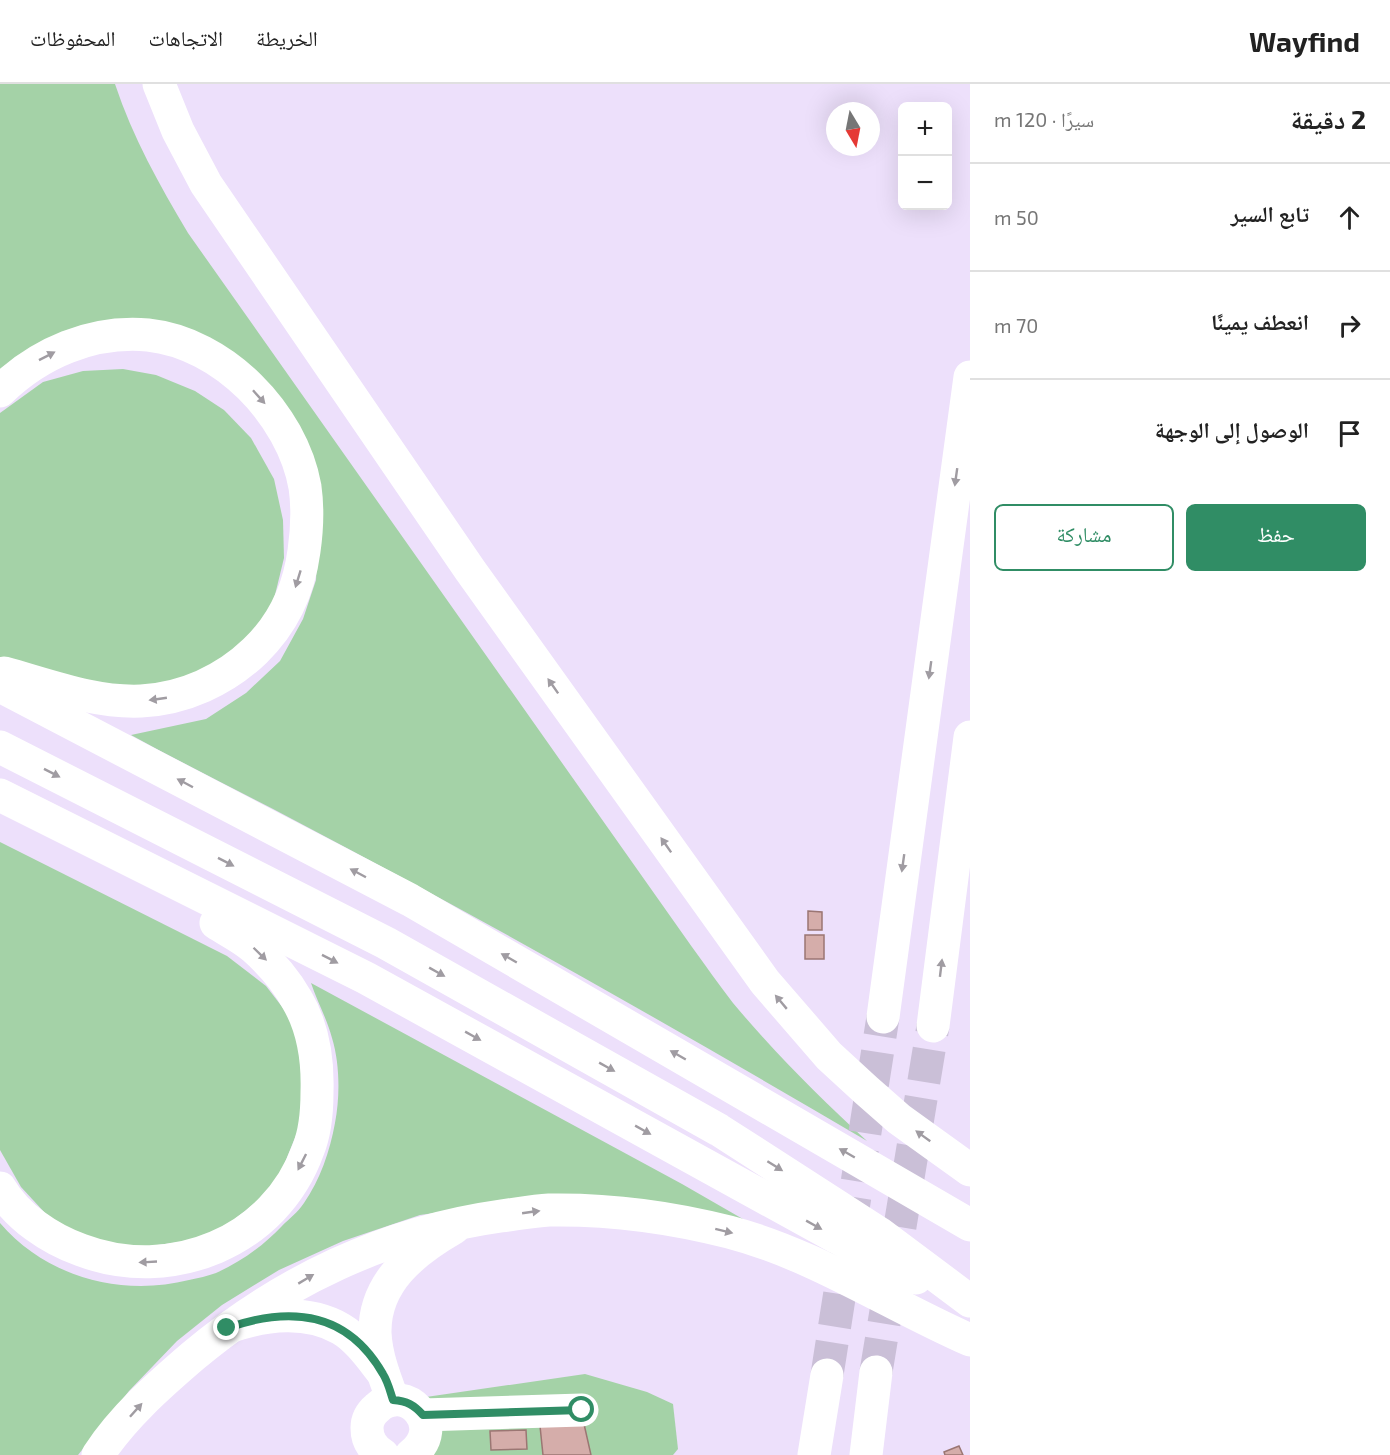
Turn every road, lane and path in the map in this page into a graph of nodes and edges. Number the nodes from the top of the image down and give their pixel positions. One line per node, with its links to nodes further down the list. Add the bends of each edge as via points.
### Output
1 (159, 84): 12 (main road, one-way to 1, via 866,1090 829,1056 765,982 470,570 206,184)
2 (970, 377): 10 (main road, one-way to 10)
3 (0, 391): 4 (main road, one-way to 4, via 36,362 79,342 102,337 149,336 194,348 243,381 273,414 291,445 305,487 306,537 303,560 278,625 247,659 188,692 141,701 94,698)
4 (0, 672)
5 (0, 686): 15 (main road, one-way to 5, via 410,900)
6 (970, 737): 11 (main road, one-way to 6)
7 (0, 747): 16 (main road, one-way to 16, via 386,944 719,1130 879,1233)
8 (0, 795): 9 (main road)
9 (108, 849): 13 (main road, one-way to 13, via 252,946 278,972 298,1002 312,1035 318,1070 317,1106 309,1149 289,1189 260,1222 222,1246 183,1259 143,1263 102,1258 64,1244 30,1221); 16 (main road, one-way to 16, via 366,978 876,1259)
10 (883, 1017)
11 (933, 1026)
12 (970, 1170)
13 (0, 1188)
14 (485, 1218): 17 (main road, one-way to 14, via 314,1274 369,1249 426,1230); 18 (main road, one-way to 18, via 547,1210 609,1211 671,1219 732,1233 790,1254); 21 (main road, via 454,1228 426,1244 402,1265 384,1292 375,1333)
15 (970, 1225)
16 (964, 1297)
17 (227, 1328): 21 (main road, via 255,1318 315,1318 342,1329 366,1351); 24 (main road, one-way to 17, via 155,1388)
18 (970, 1340)
19 (876, 1372): 28 (main road)
20 (827, 1375): 27 (main road)
21 (388, 1387): 23 (main road); 25 (main road, via 367,1427 369,1440)
22 (582, 1410): 23 (main road)
23 (423, 1415): 26 (main road, via 425,1438)
24 (98, 1455)
25 (383, 1455)
26 (411, 1455)
27 (814, 1455)
28 (866, 1455)

